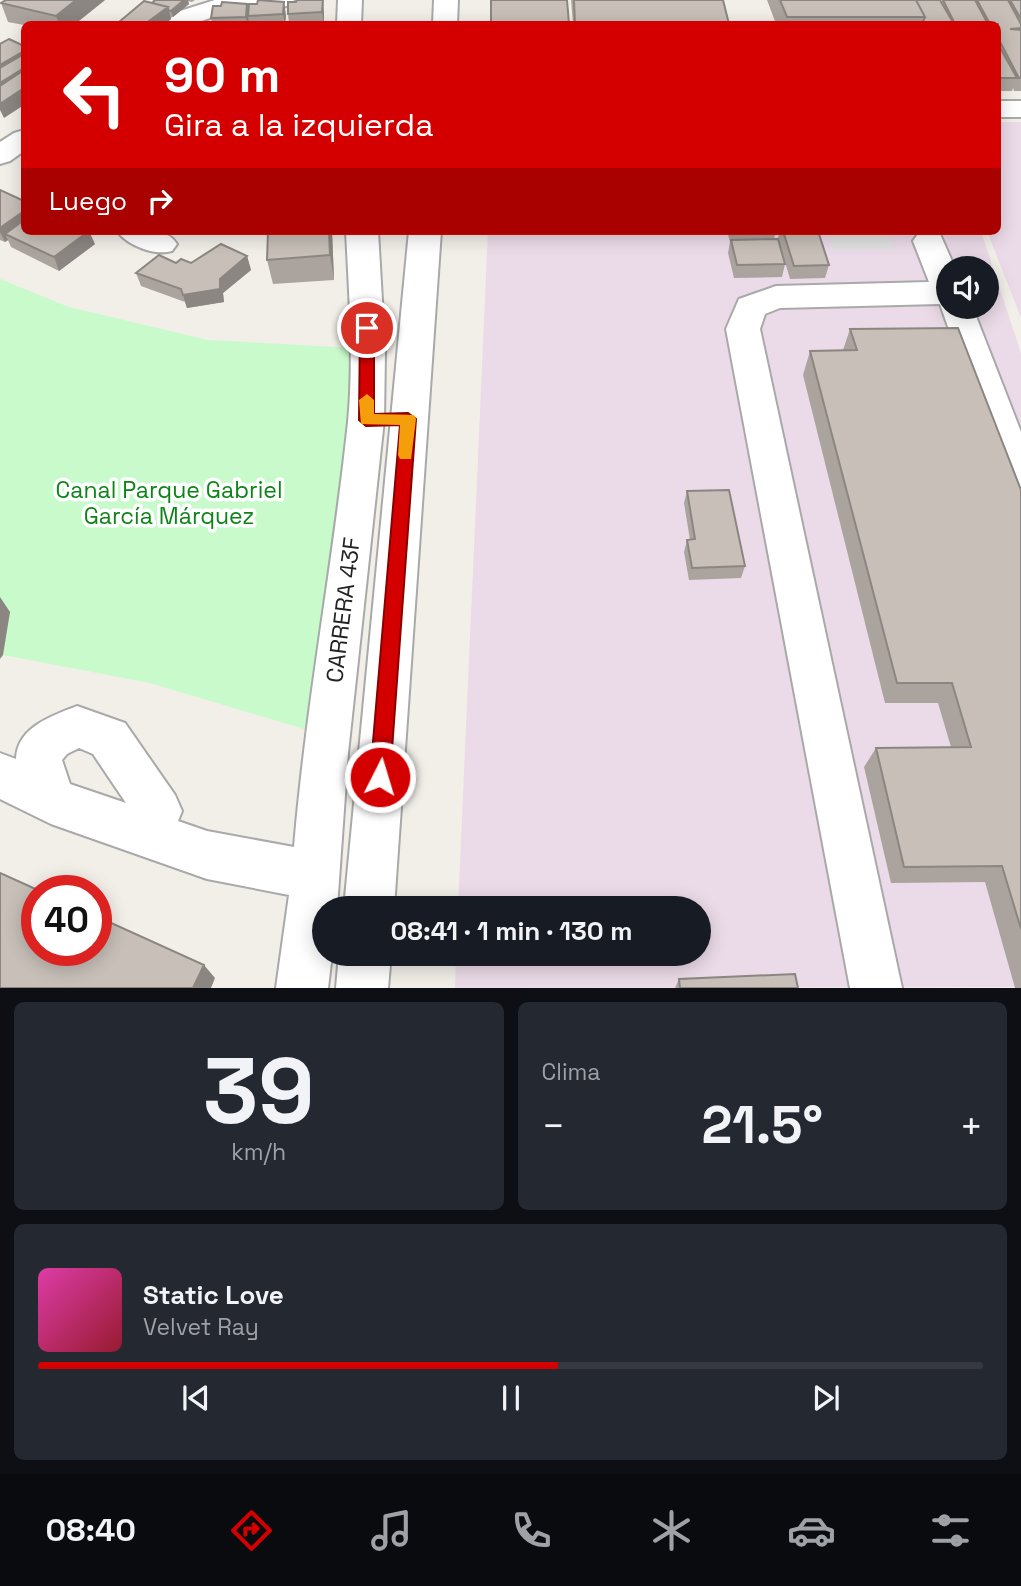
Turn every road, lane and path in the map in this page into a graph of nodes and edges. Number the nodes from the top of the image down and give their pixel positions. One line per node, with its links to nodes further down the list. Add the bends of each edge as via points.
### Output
1 (282, 0): 4 (street, via 216,5)
2 (350, 0): 5 (street)
3 (446, 0): 6 (street)
4 (181, 21)
5 (349, 21)
6 (446, 21)
7 (1021, 109): 8 (street)
8 (1001, 110)
9 (21, 141): 10 (street)
10 (0, 155)
11 (142, 235): 15 (street)
12 (362, 235): 19 (street, CARRERA 43F, via 368,352)
13 (424, 235): 19 (street, CARRERA 43F)
14 (929, 242): 16 (street)
15 (161, 244)
16 (936, 260)
17 (936, 291): 29 (street, via 776,297 751,307 743,329)
18 (960, 319): 20 (street)
19 (387, 419): 24 (street, CARRERA 43F, via 325,752); 25 (street, CARRERA 43F)
20 (1021, 480)
21 (0, 775): 22 (street)
22 (51, 801): 23 (street, via 38,756 51,739 77,727 109,738); 24 (street, via 207,855)
23 (158, 811)
24 (316, 876): 27 (street, CARRERA 43F)
25 (369, 896)
26 (364, 966): 28 (street)
27 (302, 988)
28 (362, 988)
29 (876, 988)

